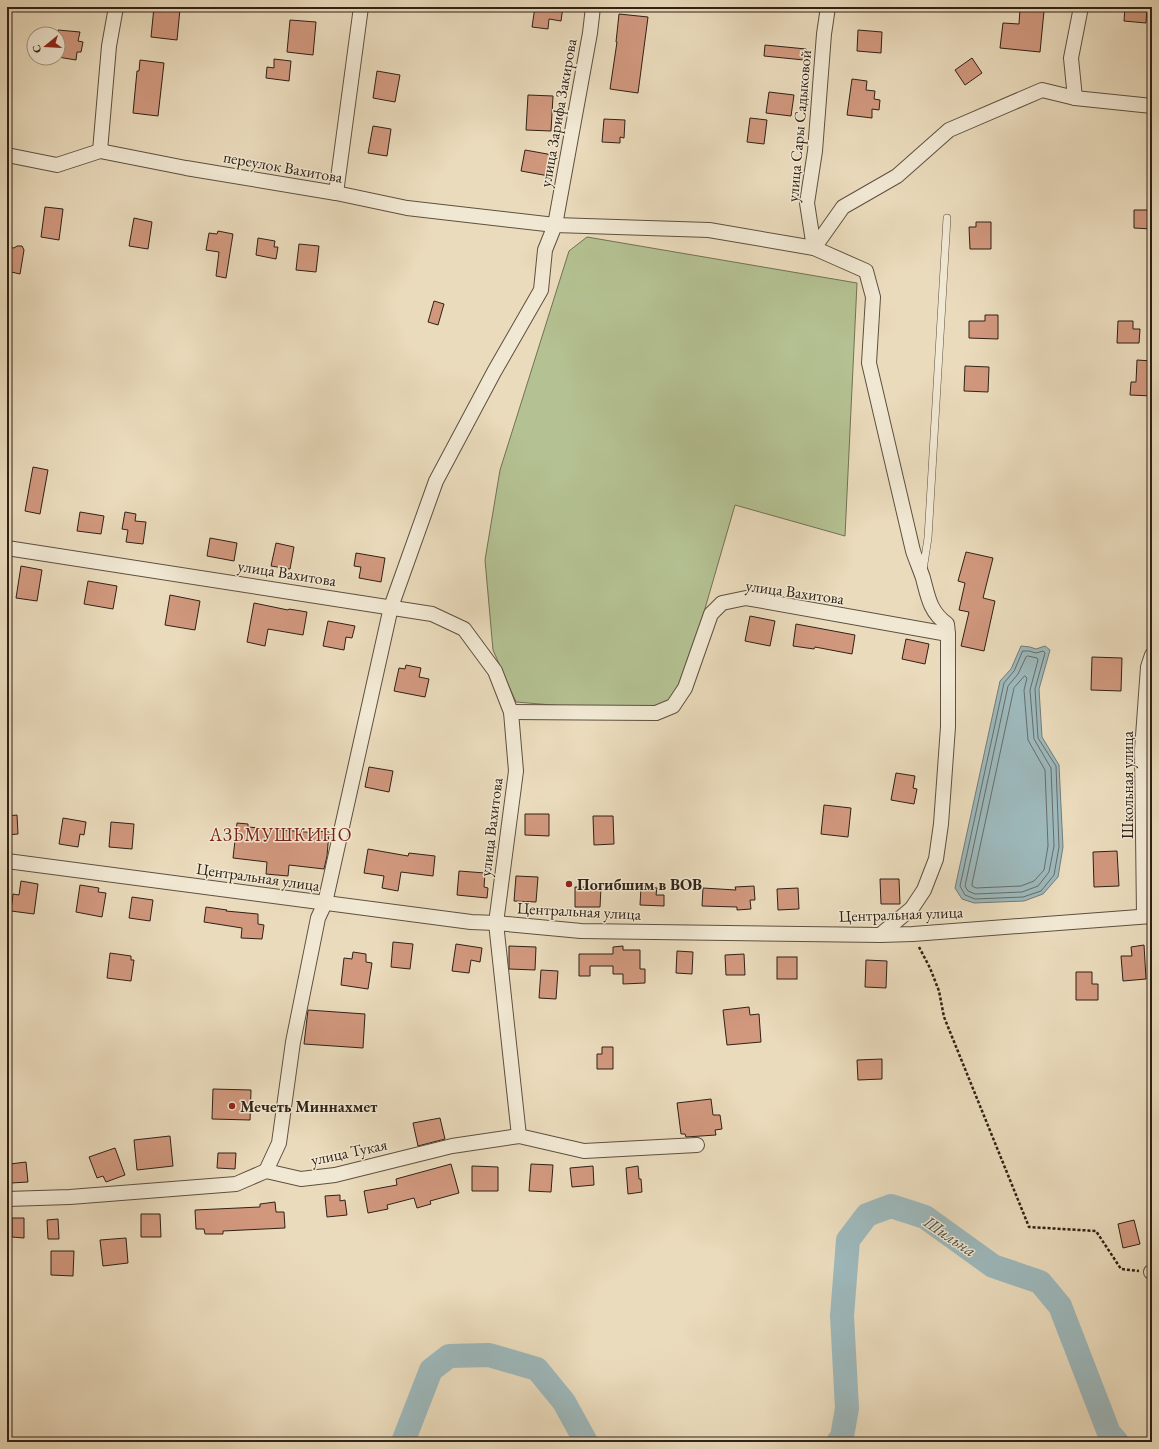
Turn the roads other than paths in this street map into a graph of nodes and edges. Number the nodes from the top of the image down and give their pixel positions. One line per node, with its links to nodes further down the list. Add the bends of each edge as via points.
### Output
1 (116, 7): 8 (street, via 109,46)
2 (361, 7): 10 (street)
3 (593, 7): 12 (street, улица Зарифа Закирова)
4 (828, 7): 13 (street, улица Сары Садыковой, via 815,150 807,203)
5 (1081, 7): 6 (street, via 1071,58)
6 (1075, 98): 7 (street); 13 (street, via 1042,90 949,130 897,176 843,207)
7 (1152, 106)
8 (100, 151): 9 (street, переулок Вахитова, via 57,165); 10 (street, переулок Вахитова)
9 (7, 155)
10 (336, 193): 12 (street, переулок Вахитова, via 407,208)
11 (947, 218): 15 (lane, via 928,538)
12 (555, 225): 13 (street, переулок Вахитова, via 708,230); 16 (street, улица Зарифа Закирова, via 545,250 542,290 494,372 436,482)
13 (814, 248): 15 (street, переулок Вахитова, via 866,271 873,297 869,363 913,551)
14 (7, 548): 16 (street, улица Вахитова)
15 (922, 576): 17 (street, via 930,602 938,618 947,624)
16 (391, 607): 19 (street, улица Вахитова, via 432,614 464,629 495,671); 21 (street, улица Зарифа Закирова)
17 (948, 634): 19 (street, улица Вахитова, via 746,598 722,603 711,614 685,688 673,706 656,713); 22 (street, via 948,726 941,824 936,859 924,890)
18 (1152, 655): 23 (street, Школьная улица, via 1148,667 1142,750)
19 (511, 712): 24 (street, улица Вахитова, via 516,772)
20 (7, 861): 21 (street, Центральная улица)
21 (324, 903): 24 (street, Центральная улица); 29 (street, улица Зарифа Закирова, via 318,918 293,1042 279,1143)
22 (912, 908): 25 (street); 26 (street)
23 (1148, 916): 25 (street, Центральная улица)
24 (496, 923): 26 (street, Центральная улица, via 581,931); 27 (street, улица Вахитова)
25 (913, 934): 26 (street, Центральная улица)
26 (880, 935)
27 (519, 1136): 28 (street, улица Тукая, via 584,1151); 29 (street, улица Тукая, via 452,1146 335,1175 301,1179)
28 (697, 1145)
29 (266, 1171): 30 (street, via 236,1184 70,1198)
30 (7, 1199)

